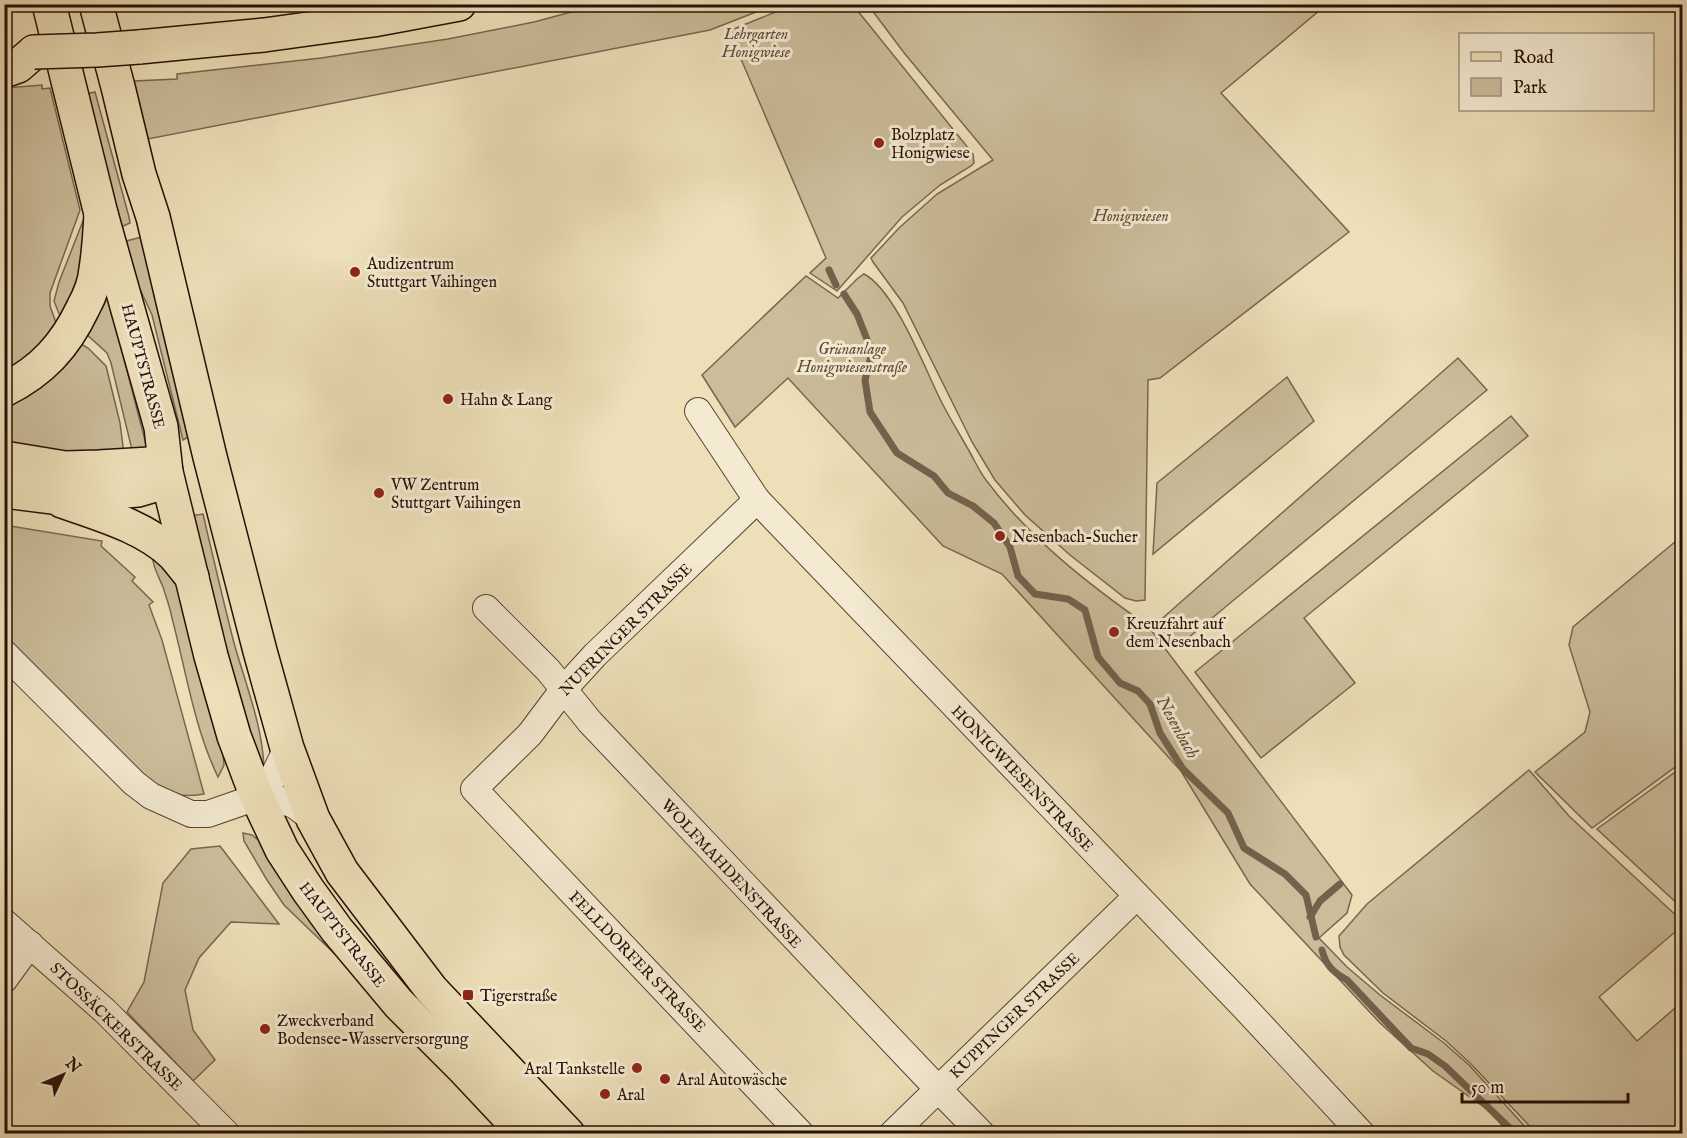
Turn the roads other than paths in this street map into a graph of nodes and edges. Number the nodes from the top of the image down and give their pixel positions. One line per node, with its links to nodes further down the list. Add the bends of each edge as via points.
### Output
1 (49, 4): 7 (main road, HAUPTSTRASSE)
2 (96, 4): 6 (main road)
3 (459, 4): 4 (main road, bridge, via 264,35 97,50)
4 (19, 52): 5 (main road, via 18,66)
5 (4, 71)
6 (153, 217): 7 (main road, via 133,233 124,234 116,233); 10 (main road)
7 (103, 221): 8 (main road, via 96,271 72,331 38,369); 12 (main road, HAUPTSTRASSE, via 161,427)
8 (4, 390)
9 (698, 411): 15 (street, HONIGWIESENSTRASSE)
10 (210, 457): 12 (main road); 20 (main road)
11 (4, 459): 12 (main road, via 65,468 150,464)
12 (166, 472): 14 (main road, via 155,485 138,490); 16 (main road, HAUPTSTRASSE)
13 (4, 491): 14 (main road)
14 (51, 497): 16 (main road, via 138,530 173,554)
15 (757, 500): 19 (street, NUFRINGER STRASSE); 26 (street, HONIGWIESENSTRASSE)
16 (192, 577): 22 (main road, HAUPTSTRASSE, via 234,736)
17 (486, 608): 19 (street, WOLFMAHDENSTRASSE)
18 (4, 653): 22 (street, via 150,796 191,814 208,814)
19 (563, 690): 21 (street, NUFRINGER STRASSE, via 530,734); 30 (street, WOLFMAHDENSTRASSE)
20 (287, 748): 22 (street, via 271,782); 23 (main road)
21 (474, 789): 34 (street, FELLDORFER STRASSE)
22 (257, 797): 23 (street, via 294,805); 25 (main road, HAUPTSTRASSE, via 282,850)
23 (313, 819): 24 (main road)
24 (342, 872): 25 (main road, via 326,869 314,876); 33 (main road, via 431,989)
25 (308, 890): 32 (main road, HAUPTSTRASSE, via 399,1004)
26 (1137, 896): 30 (street, KUPPINGER STRASSE); 37 (street, HONIGWIESENSTRASSE)
27 (4, 922): 28 (street, STOSSÄCKERSTRASSE)
28 (30, 944): 29 (street); 31 (street, STOSSÄCKERSTRASSE, via 112,1018)
29 (4, 980)
30 (938, 1089): 35 (street, KUPPINGER STRASSE); 36 (street, WOLFMAHDENSTRASSE)
31 (227, 1134)
32 (525, 1134)
33 (568, 1134)
34 (801, 1134)
35 (892, 1134)
36 (982, 1134)
37 (1362, 1134)

